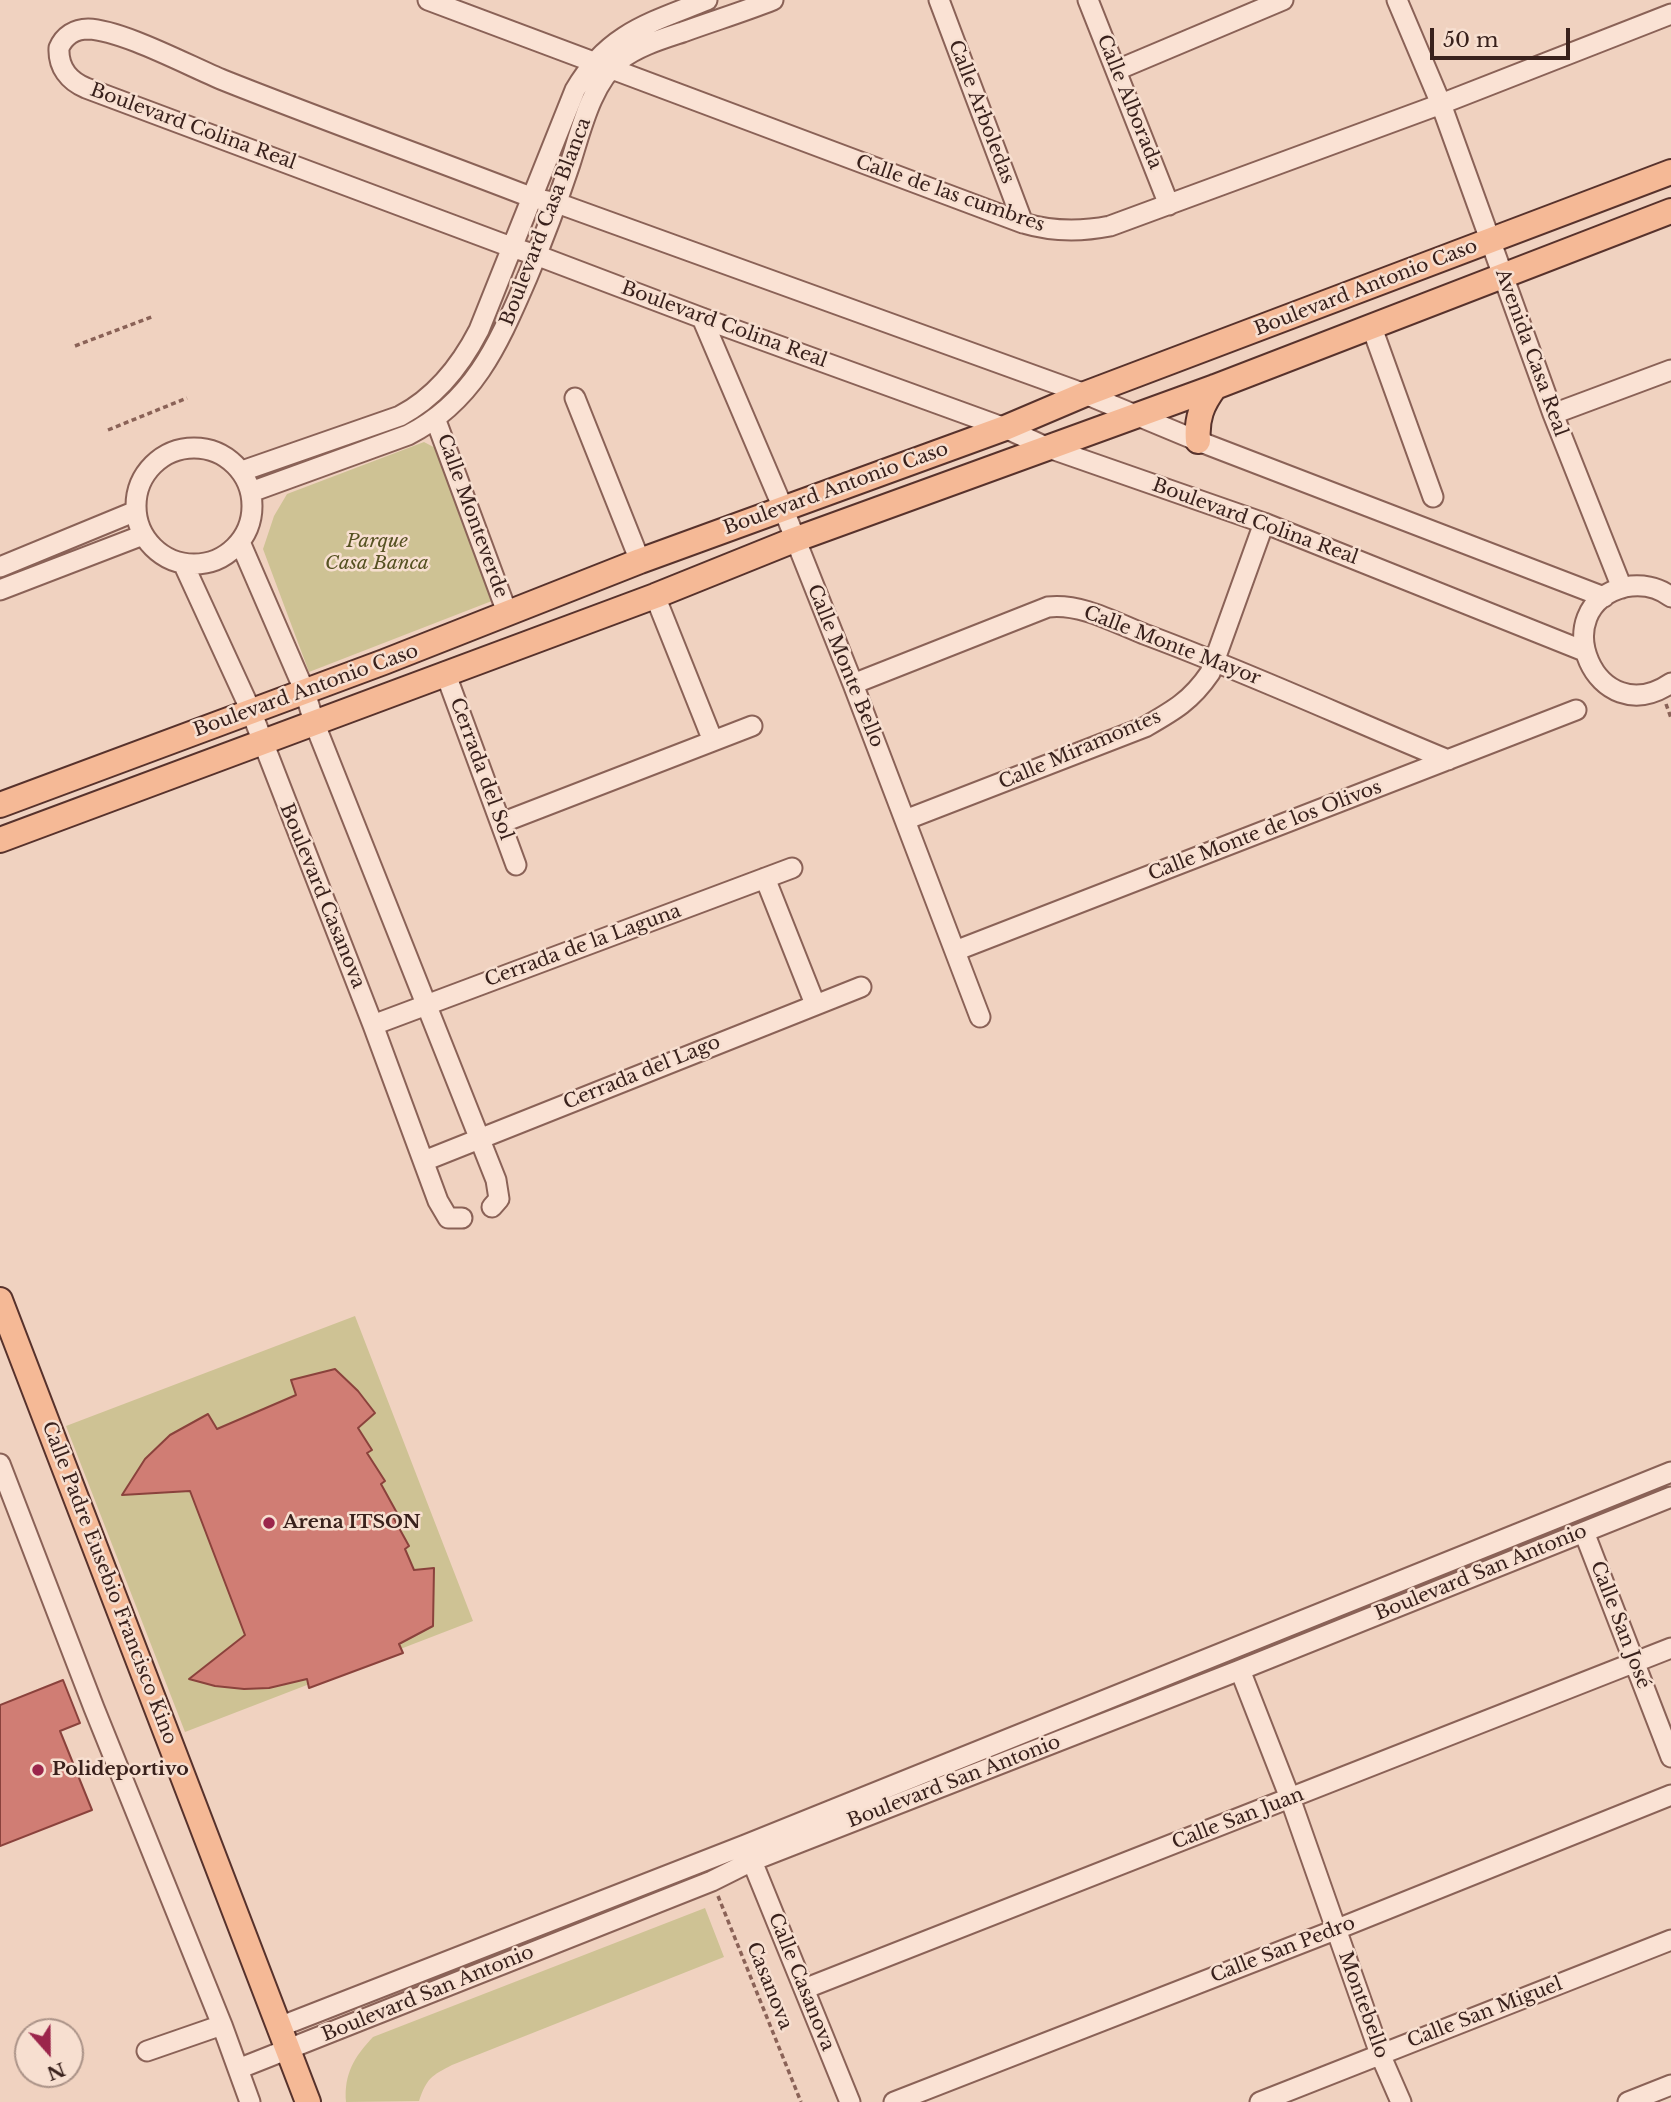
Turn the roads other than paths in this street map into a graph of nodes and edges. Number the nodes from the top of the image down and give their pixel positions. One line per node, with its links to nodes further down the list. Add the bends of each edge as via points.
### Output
1 (428, 0): 8 (street, Calle de las cumbres)
2 (707, 0): 11 (street, Boulevard Casa Blanca, via 630,32 612,44)
3 (773, 0): 11 (street, Boulevard Casa Blanca)
4 (939, 0): 19 (street, Calle Arboledas)
5 (1088, 0): 12 (street, Calle Alborada)
6 (1283, 0): 9 (street)
7 (1397, 0): 13 (street, Avenida Casa Real)
8 (454, 5): 11 (street, Calle de las cumbres)
9 (1247, 7): 12 (street)
10 (1671, 14): 13 (street, Calle de las cumbres)
11 (602, 66): 15 (street, Boulevard Casa Blanca, via 575,90); 16 (street, Boulevard Casa Blanca); 19 (street, Calle de las cumbres)
12 (1117, 70): 17 (street, Calle Alborada)
13 (1441, 104): 17 (street, Calle de las cumbres); 20 (street, Avenida Casa Real)
14 (1671, 172): 20 (main road, Boulevard Antonio Caso)
15 (533, 198): 16 (street, Boulevard Colina Real); 21 (street, Boulevard Casa Blanca); 21 (street, Boulevard Colina Real, via 118,36 81,30 67,36 59,48 63,69 79,85)
16 (557, 203): 22 (street, Boulevard Casa Blanca); 28 (street, Boulevard Colina Real)
17 (1169, 205): 19 (street, Calle de las cumbres, via 1086,231)
18 (1671, 211): 23 (main road, Boulevard Antonio Caso)
19 (1023, 223)
20 (1489, 239): 23 (street, Avenida Casa Real); 28 (main road, Boulevard Antonio Caso)
21 (511, 247): 22 (street, Boulevard Colina Real); 36 (street, Boulevard Casa Blanca, via 471,346 451,374 418,406)
22 (537, 255): 24 (street, Boulevard Colina Real); 32 (street, Boulevard Casa Blanca, via 484,367)
23 (1502, 276): 25 (main road, Boulevard Antonio Caso); 30 (street, Avenida Casa Real)
24 (702, 318): 33 (street, Boulevard Colina Real); 39 (street, Calle Monte Bello)
25 (1371, 325): 27 (main road, Boulevard Antonio Caso); 38 (street)
26 (1671, 370): 30 (street)
27 (1215, 387): 31 (main road, Boulevard Antonio Caso); 34 (main road, via 1201,408)
28 (1085, 394): 31 (street, Boulevard Colina Real); 33 (main road, Boulevard Antonio Caso)
29 (575, 398): 45 (street)
30 (1553, 414): 49 (street, Avenida Casa Real)
31 (1135, 416): 34 (street, Boulevard Colina Real); 35 (main road, Boulevard Antonio Caso)
32 (435, 418): 37 (street, Boulevard Casa Blanca, via 408,435); 52 (street, Calle Monteverde)
33 (1005, 428): 35 (street, Boulevard Colina Real); 39 (main road, Boulevard Antonio Caso)
34 (1198, 441): 49 (street, Boulevard Colina Real)
35 (1046, 447): 41 (street, Boulevard Colina Real); 43 (main road, Boulevard Antonio Caso)
36 (242, 471): 37 (street); 40 (street, via 226,456 206,448 184,448 147,470 138,490)
37 (251, 492): 44 (street, via 251,518)
38 (1433, 497)
39 (783, 508): 43 (street, Calle Monte Bello); 45 (main road, Boulevard Antonio Caso)
40 (136, 511): 42 (street); 47 (street)
41 (1265, 523): 53 (street, Boulevard Colina Real); 54 (street, Calle Miramontes)
42 (143, 535): 46 (street, via 154,548); 48 (street)
43 (794, 540): 50 (main road, Boulevard Antonio Caso); 57 (street, Calle Monte Bello)
44 (240, 542): 46 (street, via 214,560); 58 (street)
45 (640, 561): 52 (main road, Boulevard Antonio Caso)
46 (183, 563): 60 (street, Boulevard Casanova)
47 (0, 567)
48 (0, 590)
49 (1613, 592): 51 (street, Boulevard Colina Real, via 1644,586); 53 (street, via 1589,615)
50 (655, 596): 55 (main road, Boulevard Antonio Caso); 64 (street)
51 (1671, 597)
52 (508, 615): 58 (main road, Boulevard Antonio Caso)
53 (1584, 650): 56 (street, via 1596,676 1619,691 1647,694)
54 (1214, 660): 57 (street, Calle Monte Mayor, via 1088,612 1059,606); 66 (street, Calle Monte Mayor); 69 (street, Calle Miramontes, via 1197,692 1145,727)
55 (445, 672): 61 (main road, Boulevard Antonio Caso); 70 (street, Cerrada del Sol)
56 (1671, 682)
57 (853, 684): 69 (street, Calle Monte Bello)
58 (305, 692): 60 (main road, Boulevard Antonio Caso); 61 (street)
59 (1576, 710): 66 (street, Calle Monte de los Olivos)
60 (251, 711): 63 (street, Boulevard Casanova); 65 (main road, Boulevard Antonio Caso)
61 (314, 722): 63 (main road, Boulevard Antonio Caso); 78 (street)
62 (752, 726): 64 (street)
63 (261, 741): 67 (main road, Boulevard Antonio Caso); 80 (street, Boulevard Casanova)
64 (713, 741): 70 (street)
65 (120, 760): 67 (main road); 68 (main road, Boulevard Antonio Caso)
66 (1448, 760): 75 (street, Calle Monte de los Olivos)
67 (133, 789): 71 (main road, Boulevard Antonio Caso)
68 (0, 805)
69 (905, 820): 75 (street, Calle Monte Bello)
70 (501, 823): 72 (street, Cerrada del Sol)
71 (2, 832)
72 (516, 865)
73 (792, 868): 74 (street, Cerrada de la Laguna)
74 (765, 878): 77 (street); 78 (street, Cerrada de la Laguna)
75 (955, 951): 79 (street, Calle Monte Bello)
76 (861, 987): 77 (street, Cerrada del Lago)
77 (815, 1003): 81 (street, Cerrada del Lago)
78 (426, 1004): 80 (street, Cerrada de la Laguna); 81 (street)
79 (980, 1017)
80 (373, 1025): 82 (street, Boulevard Casanova)
81 (479, 1139): 82 (street, Cerrada del Lago); 83 (street, via 499,1193 499,1201)
82 (424, 1161): 84 (street, Boulevard Casanova, via 444,1214 452,1220)
83 (492, 1207)
84 (462, 1218)
85 (0, 1300): 102 (main road, Calle Padre Eusebio Francisco Kino)
86 (0, 1464): 101 (street)
87 (1671, 1472): 96 (street, Boulevard San Antonio)
88 (1671, 1497): 89 (street, Boulevard San Antonio)
89 (1584, 1532): 91 (street, Calle San José); 92 (street, Boulevard San Antonio)
90 (1671, 1648): 91 (street, Calle San Juan)
91 (1634, 1662): 93 (street, Calle San José); 95 (street, Calle San Juan)
92 (1240, 1670): 95 (street, Montebello); 96 (street, Boulevard San Antonio)
93 (1671, 1756)
94 (1671, 1795): 98 (street, Calle San Pedro)
95 (1290, 1798): 98 (street, Montebello); 100 (street, Calle San Juan)
96 (749, 1853): 97 (street); 100 (street, Calle Casanova); 102 (street, Boulevard San Antonio); 103 (street, Boulevard San Antonio, via 712,1881)
97 (686, 1888)
98 (1335, 1930): 105 (street, Montebello); 111 (street, Calle San Pedro)
99 (1671, 1940): 105 (street, Calle San Miguel)
100 (804, 1989): 110 (street, Calle Casanova)
101 (222, 2025): 104 (street); 106 (street)
102 (279, 2026): 103 (main road, Calle Padre Eusebio Francisco Kino)
103 (288, 2050): 106 (street, Boulevard San Antonio); 109 (main road, Calle Padre Eusebio Francisco Kino)
104 (147, 2051)
105 (1380, 2054): 112 (street, Calle San Miguel); 113 (street, Montebello)
106 (238, 2068): 108 (street)
107 (1671, 2085): 114 (street)
108 (250, 2102)
109 (308, 2102)
110 (850, 2102)
111 (894, 2102)
112 (1260, 2102)
113 (1401, 2102)
114 (1628, 2102)

